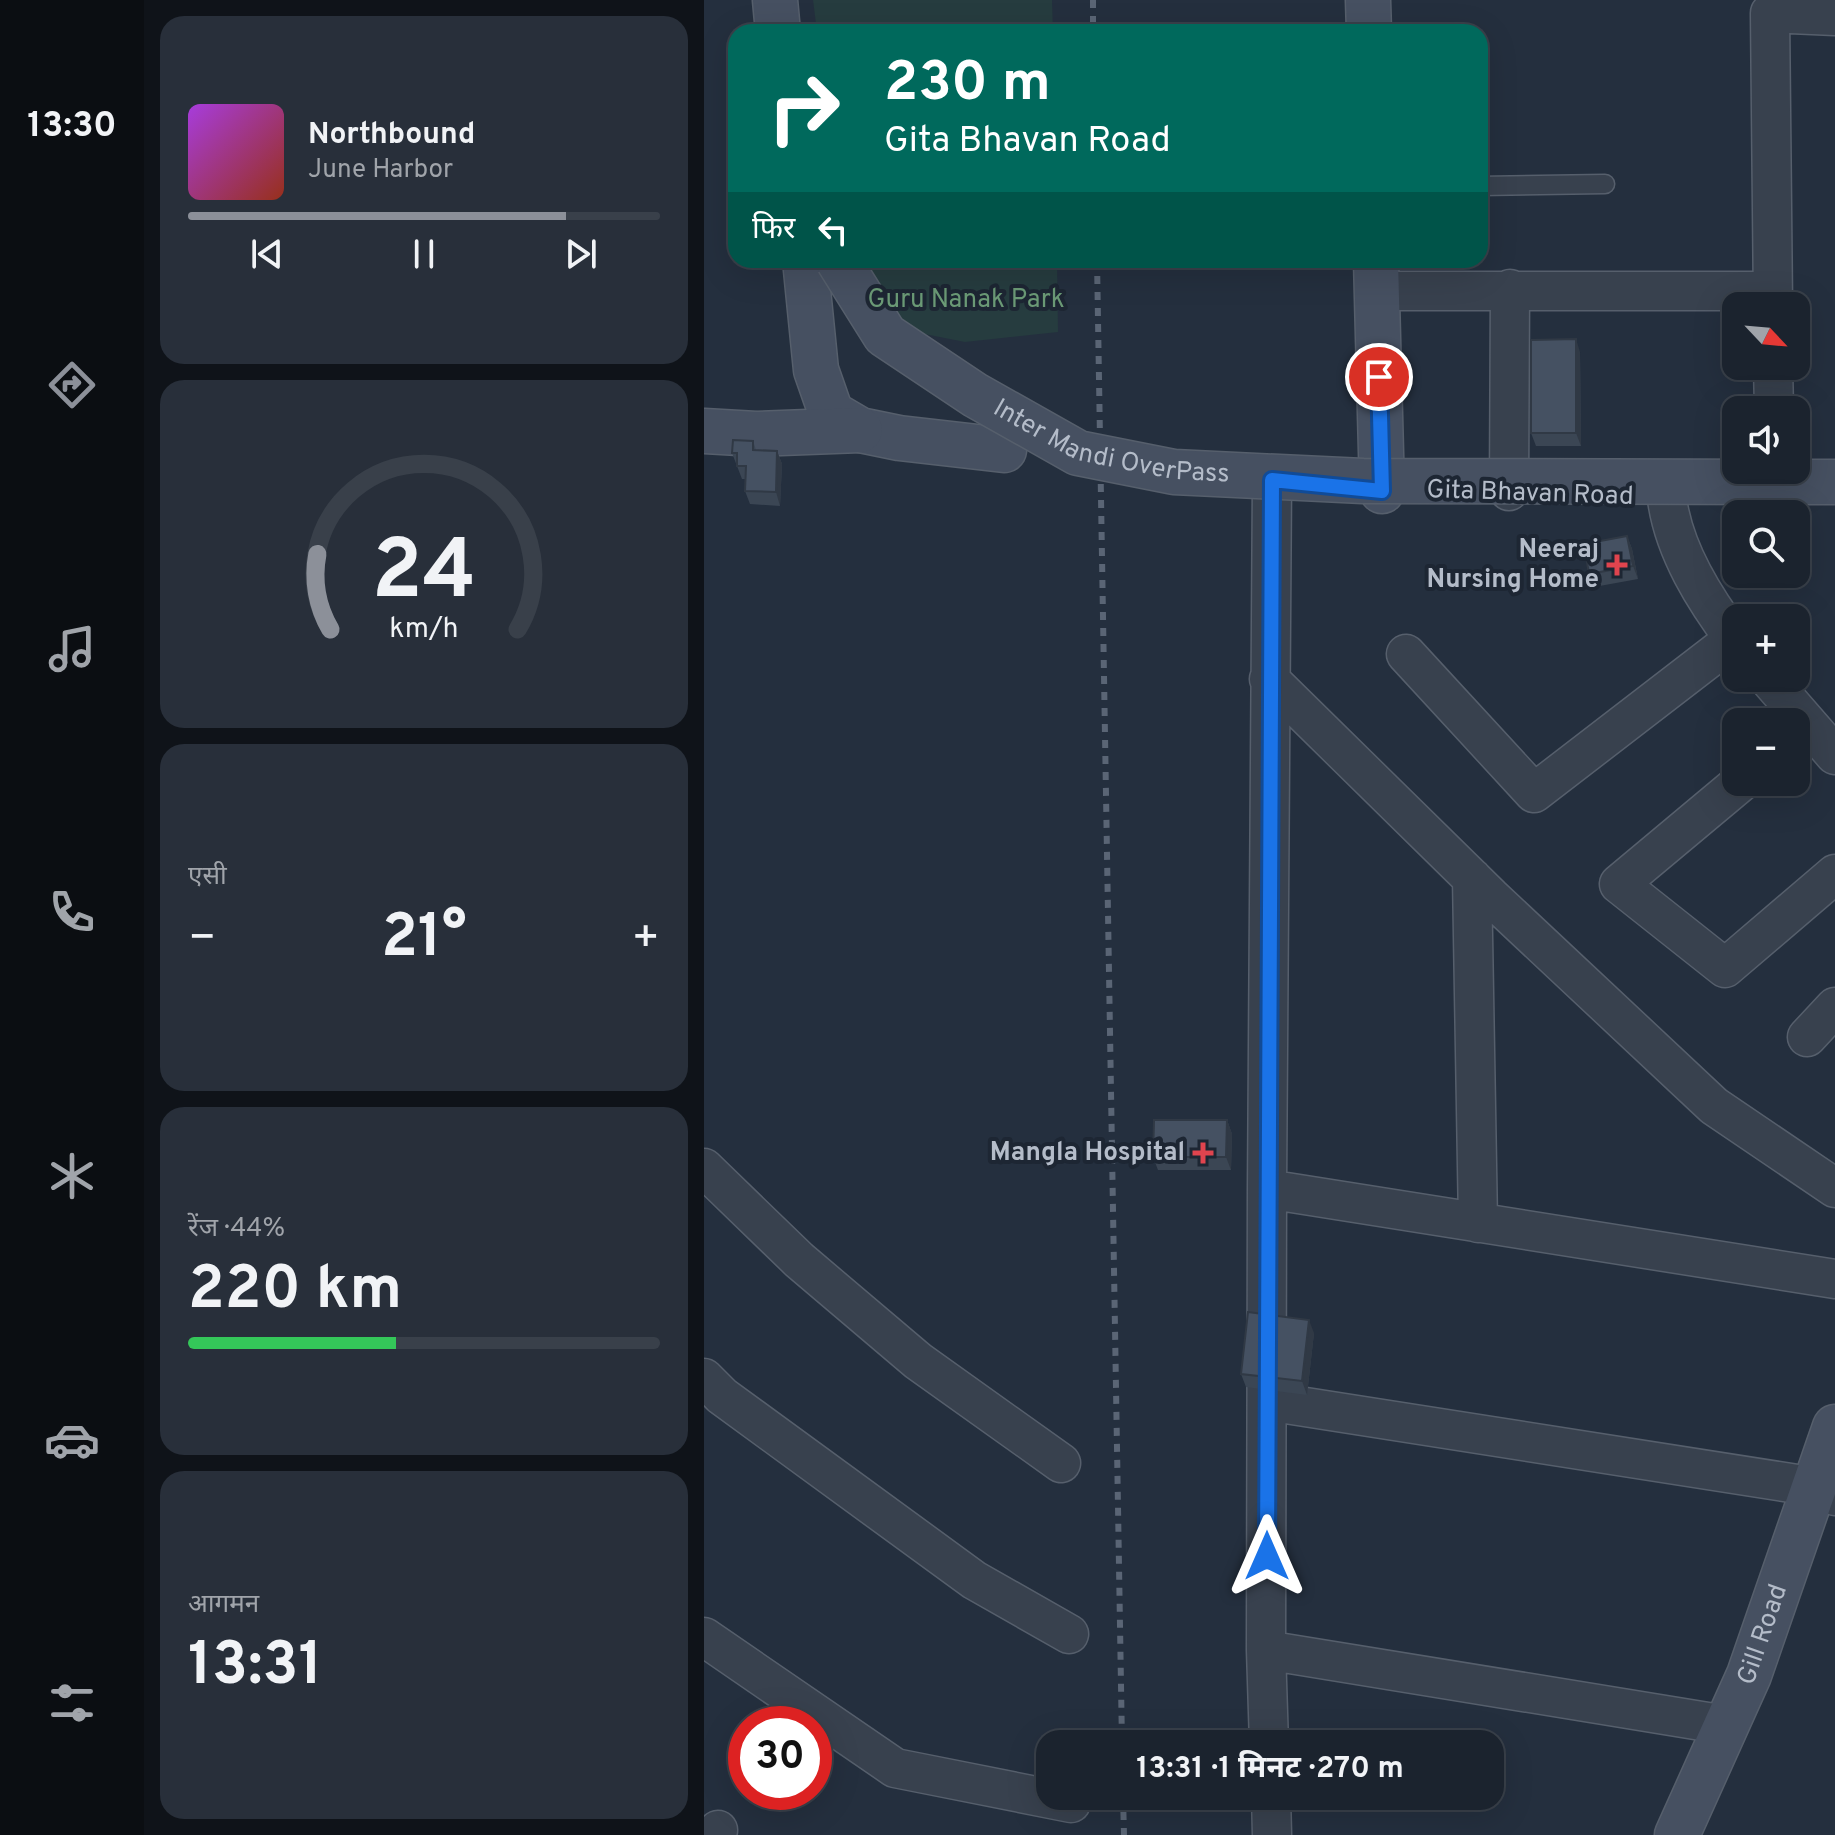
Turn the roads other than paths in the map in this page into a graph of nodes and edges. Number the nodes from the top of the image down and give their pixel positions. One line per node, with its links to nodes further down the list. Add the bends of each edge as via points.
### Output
1 (775, 0): 5 (street)
2 (803, 0): 6 (street)
3 (1368, 0): 7 (street)
4 (1835, 16): 14 (street, via 1770,13)
5 (777, 24)
6 (804, 24)
7 (1369, 24)
8 (1605, 184): 9 (lane)
9 (1488, 186)
10 (806, 268): 16 (street, via 816,370)
11 (843, 268): 21 (street, Inter Mandi OverPass, bridge, via 885,335 975,395 1078,453 1174,472 1363,481)
12 (1376, 276): 13 (street); 23 (street)
13 (1510, 289): 15 (street); 24 (street)
14 (1773, 292)
15 (1722, 296)
16 (845, 422): 17 (street, via 756,434); 18 (street, via 899,438)
17 (704, 431)
18 (1004, 450)
19 (1225, 479): 20 (street, Gita Bhavan Road)
20 (1272, 480): 23 (street, Gita Bhavan Road); 30 (street)
21 (1835, 482)
22 (1774, 485): 25 (street, Gita Bhavan Road); 26 (street, Gita Bhavan Road)
23 (1382, 491): 24 (street, Gita Bhavan Road)
24 (1509, 491): 26 (street, Gita Bhavan Road)
25 (1835, 498)
26 (1667, 499): 27 (street, via 1683,557)
27 (1722, 619)
28 (1722, 650): 29 (street, via 1534,793)
29 (1406, 654)
30 (1269, 679): 35 (street); 40 (street)
31 (1810, 736): 32 (street)
32 (1835, 755)
33 (1724, 796): 34 (street, via 1619,884 1725,968)
34 (1835, 874)
35 (1472, 878): 39 (street, via 1714,1106); 41 (street)
36 (1835, 1007): 37 (street)
37 (1807, 1037)
38 (704, 1168): 46 (street, via 799,1260 918,1361)
39 (1835, 1188)
40 (1267, 1189): 41 (street); 44 (street)
41 (1478, 1223): 42 (street)
42 (1835, 1279)
43 (704, 1378): 48 (street, via 974,1580)
44 (1267, 1401): 47 (street); 50 (street)
45 (1835, 1427): 47 (street, Gill Road)
46 (1061, 1463)
47 (1826, 1491): 51 (street, Gill Road)
48 (1069, 1634)
49 (704, 1637): 53 (street, via 895,1768)
50 (1266, 1650): 51 (street); 52 (street)
51 (1726, 1725): 56 (street, Gill Road)
52 (1269, 1730)
53 (1036, 1796)
54 (1271, 1810): 55 (street)
55 (1272, 1835)
56 (1677, 1835)

